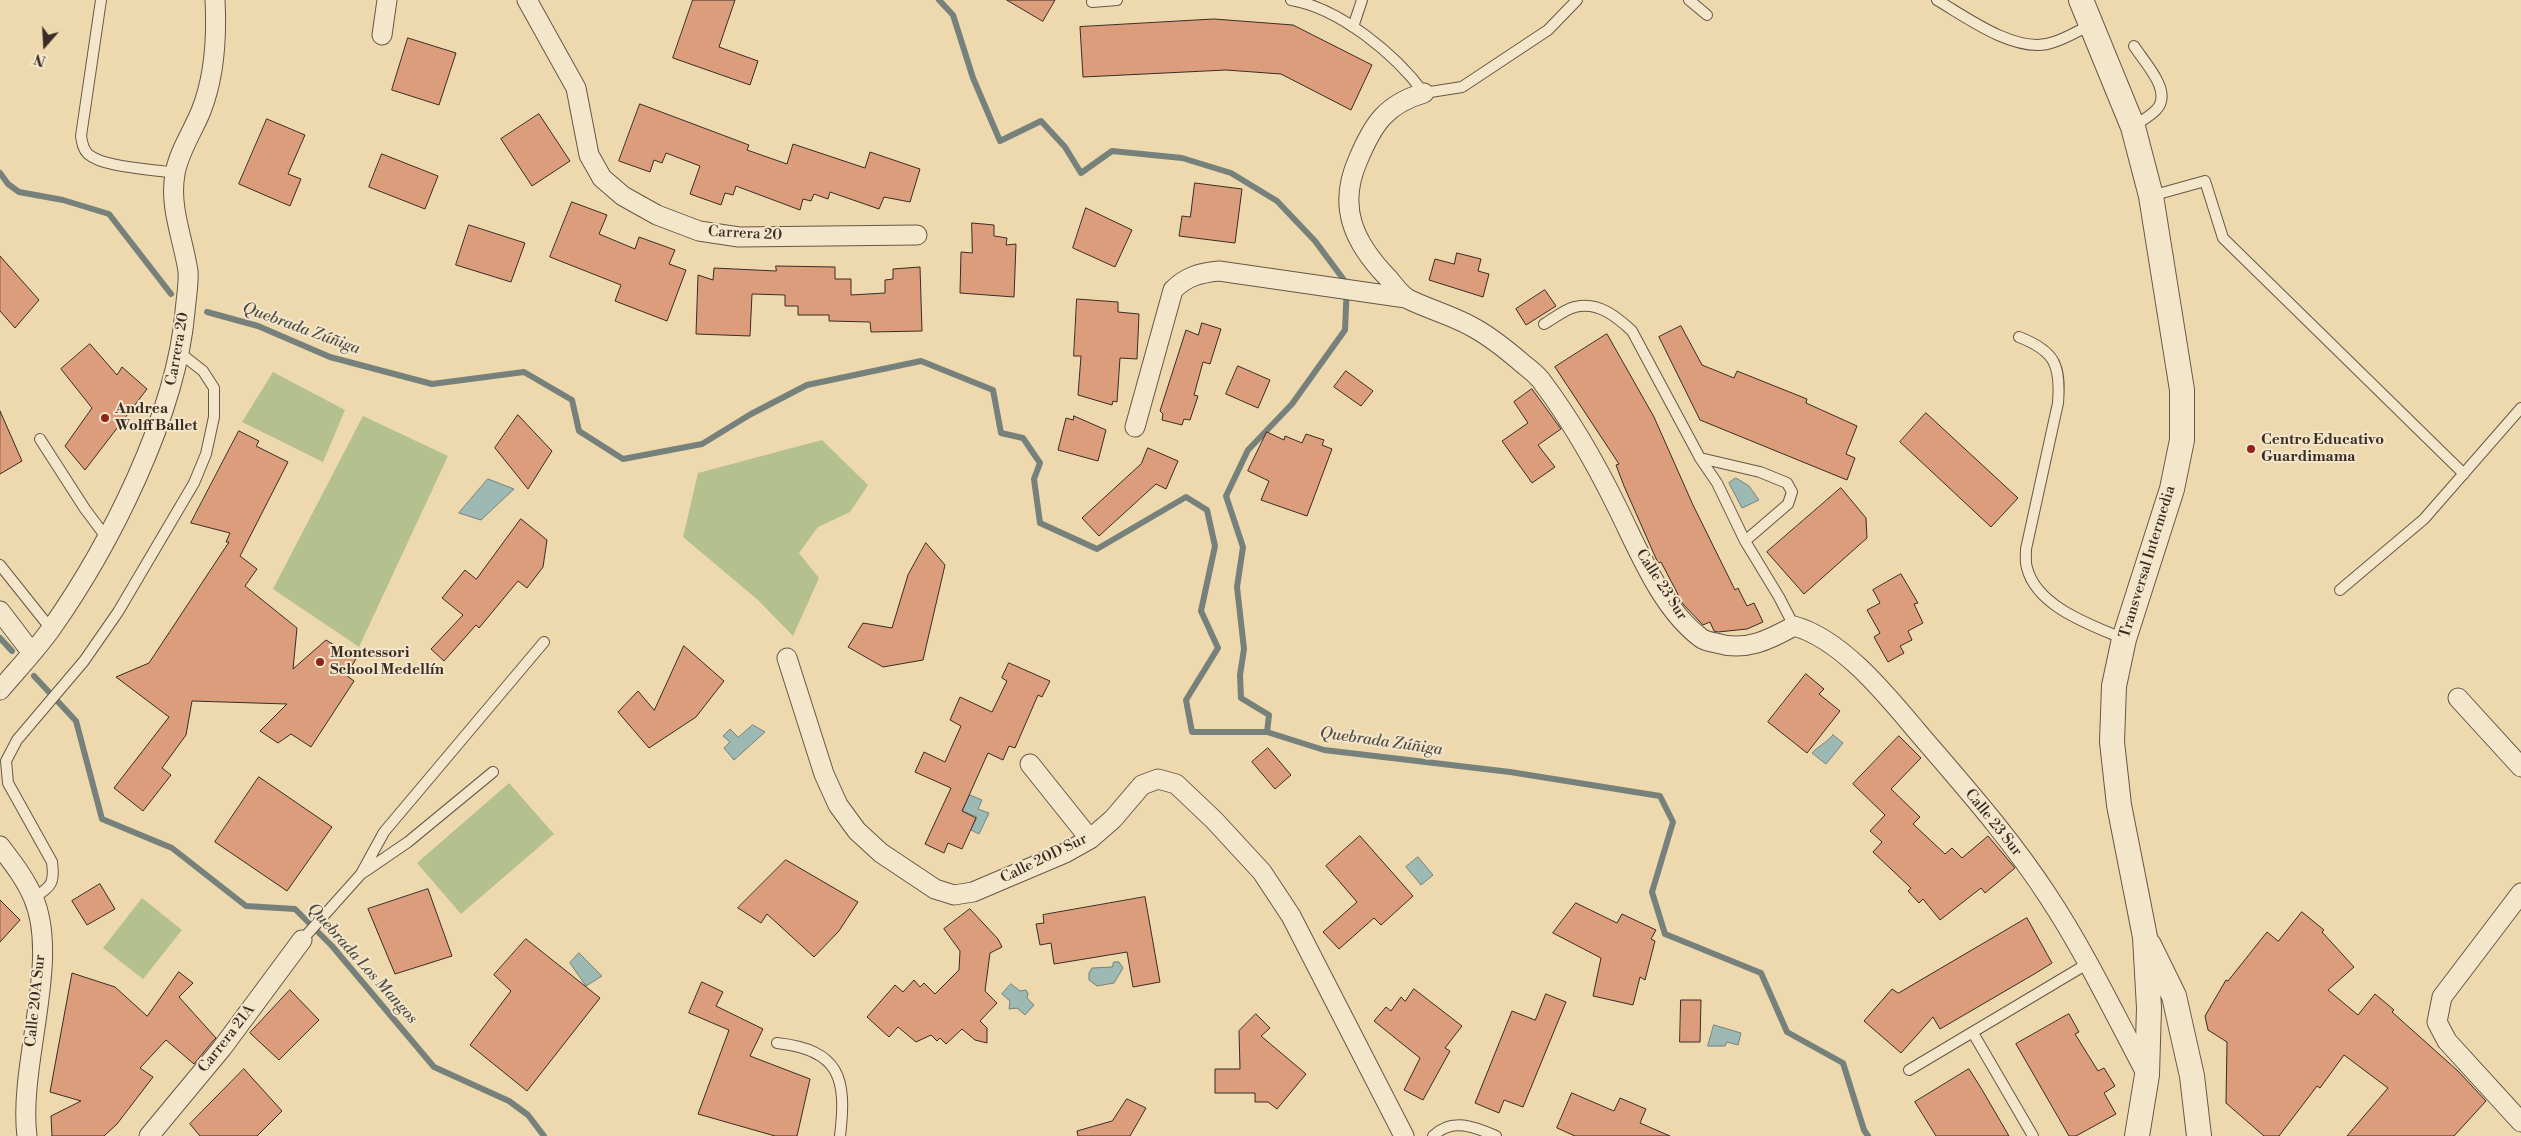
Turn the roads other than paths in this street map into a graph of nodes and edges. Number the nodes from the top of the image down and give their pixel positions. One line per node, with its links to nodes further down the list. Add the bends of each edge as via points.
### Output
1 (101, 0): 20 (lane, via 81,136 83,148 102,162)
2 (215, 0): 20 (street, Carrera 20, via 212,74 202,108)
3 (387, 0): 16 (street)
4 (527, 0): 22 (street, Carrera 20, via 576,88 589,154 602,178 623,196 656,215 699,231 729,235)
5 (1117, 0): 12 (lane)
6 (1295, 0): 15 (lane, via 1323,10)
7 (1362, 0): 15 (lane)
8 (1577, 0): 18 (lane, via 1548,30 1462,86)
9 (1689, 0): 13 (lane)
10 (1937, 0): 14 (lane, via 1995,33 2028,44 2046,44)
11 (2081, 0): 14 (street, Transversal Intermedia)
12 (1092, 2)
13 (1708, 15)
14 (2090, 25): 19 (street, Transversal Intermedia)
15 (1353, 27): 18 (lane, via 1402,65)
16 (382, 35)
17 (2134, 46): 19 (lane, via 2161,87 2162,99 2157,110)
18 (1424, 93): 23 (street, Calle 23 Sur, via 1405,98 1381,117 1364,146 1349,185 1348,204 1356,236 1373,263)
19 (2133, 127): 21 (street, Transversal Intermedia)
20 (175, 172): 26 (street, Carrera 20, via 172,199 188,273)
21 (2151, 196): 31 (lane, via 2204,181 2223,238); 39 (street, Transversal Intermedia, via 2182,390 2182,440 2172,490)
22 (917, 235)
23 (1406, 298): 28 (street, via 1219,271 1184,278 1173,290); 37 (street, Calle 23 Sur, via 1475,328 1541,380 1594,462 1641,558 1677,616 1703,639 1727,646 1748,646)
24 (1544, 324): 30 (lane, via 1575,307 1596,307 1616,316 1632,331)
25 (2019, 337): 39 (lane, via 2040,345 2053,360 2060,380 2058,403 2026,549 2027,568 2038,589 2051,602 2088,624)
26 (180, 353): 32 (street, Carrera 20, via 157,427); 52 (lane, via 204,371 214,388 214,417 206,454 197,476 118,612 84,662 17,740 6,761 8,783 52,862 54,875 50,887)
27 (2521, 408): 31 (lane)
28 (1135, 427)
29 (40, 440): 32 (lane)
30 (1700, 458): 33 (lane); 33 (lane, via 1760,472 1787,483 1792,492 1788,504)
31 (2464, 474): 35 (lane, via 2424,520)
32 (106, 537): 38 (street, Carrera 20)
33 (1745, 541): 37 (lane)
34 (0, 566): 38 (lane)
35 (2340, 590)
36 (0, 611): 41 (street)
37 (1794, 626): 55 (street, Calle 23 Sur, via 1822,636 1898,708 2020,855 2049,898)
38 (51, 629): 41 (street, Carrera 20)
39 (2124, 639): 53 (street, Transversal Intermedia, via 2114,686 2112,742 2120,805)
40 (544, 642): 50 (lane, via 384,832)
41 (32, 653): 43 (street, Carrera 20)
42 (787, 658): 48 (street, Calle 20D Sur, via 824,774 838,805 857,831 882,853 935,889 954,894 973,892 1066,853)
43 (0, 690)
44 (2458, 698): 46 (street)
45 (1030, 764): 48 (street)
46 (2521, 767)
47 (492, 772): 50 (lane, via 408,842)
48 (1090, 839): 65 (street, Calle 20D Sur, via 1142,786 1158,779 1176,784 1208,814 1262,872 1291,916)
49 (0, 846): 52 (street, Calle 20A Sur)
50 (361, 874): 54 (lane)
51 (2521, 892): 60 (street, via 2442,997 2436,1022 2447,1042)
52 (34, 898): 62 (street, Calle 20A Sur, via 41,932 42,965 27,1076)
53 (2145, 937): 59 (street, Transversal Intermedia, via 2149,1008); 61 (street, via 2174,996 2192,1076)
54 (302, 940): 63 (street, Carrera 21A, via 222,1048)
55 (2086, 964): 56 (lane); 59 (street, Calle 23 Sur)
56 (1973, 1033): 58 (lane); 68 (lane)
57 (776, 1043): 64 (lane, via 803,1046 826,1058 840,1078 844,1108)
58 (1909, 1070)
59 (2147, 1075): 69 (street, Transversal Intermedia)
60 (2521, 1122)
61 (2198, 1135)
62 (27, 1136)
63 (149, 1136)
64 (840, 1136)
65 (1404, 1136)
66 (1433, 1136): 67 (lane, via 1452,1125 1472,1126)
67 (1496, 1136)
68 (2033, 1136)
69 (2137, 1136)

